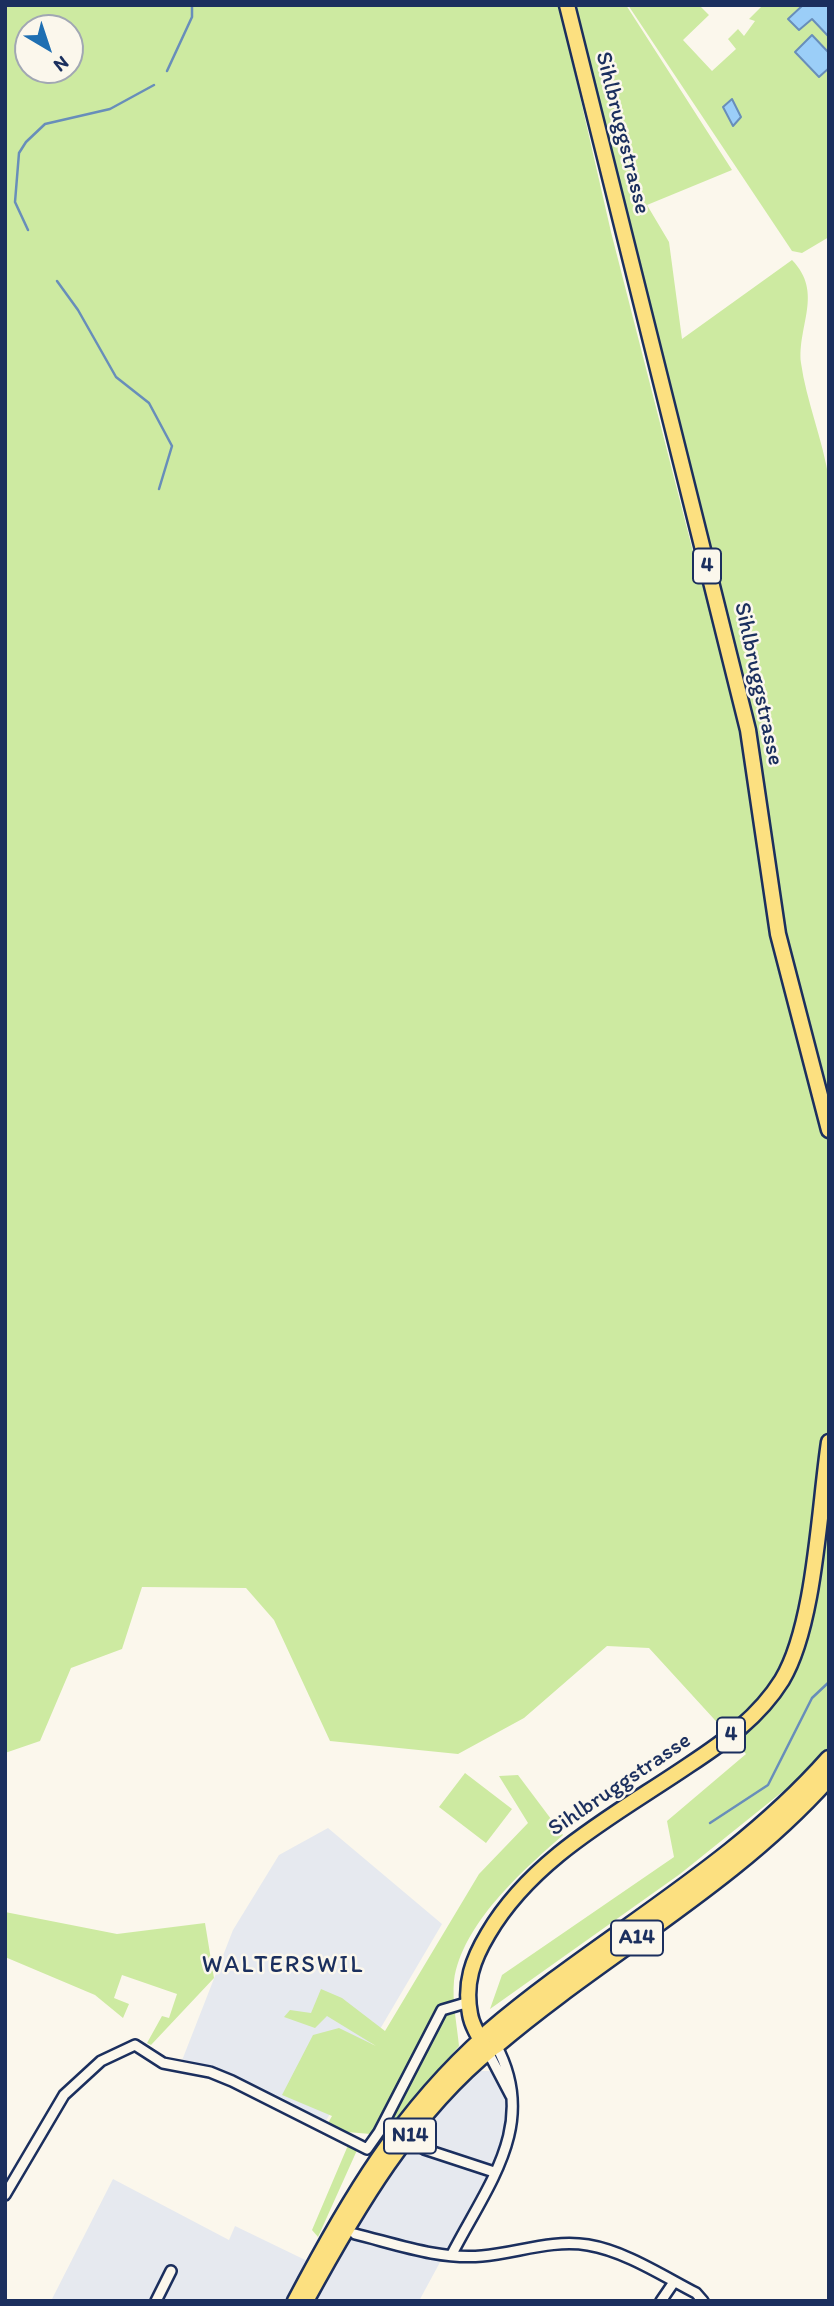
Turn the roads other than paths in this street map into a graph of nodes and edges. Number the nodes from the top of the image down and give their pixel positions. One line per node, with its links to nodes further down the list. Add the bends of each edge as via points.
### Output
1 (567, 5): 2 (main road, Sihlbruggstrasse / 4, via 748,730 778,934)
2 (829, 1130)
3 (829, 1443): 6 (main road, Sihlbruggstrasse / 4, via 806,1608 782,1679 742,1726 563,1850 524,1886 477,1953 468,1981)
4 (829, 1759): 7 (highway, A14, via 774,1816 723,1859 547,1986)
5 (829, 1777): 7 (highway, A14, via 777,1830 724,1874)
6 (469, 2002): 7 (main road); 10 (street, via 442,2010 368,2149 232,2081 163,2063 135,2045 101,2061 64,2095)
7 (488, 2042): 9 (street, via 510,2073 513,2101 510,2137); 16 (main road, N14, via 438,2081 373,2164 333,2227); 17 (main road, N14, via 398,2151)
8 (424, 2149): 9 (street)
9 (494, 2172): 12 (street)
10 (5, 2195)
11 (355, 2234): 12 (street)
12 (452, 2254): 14 (street, via 481,2257 563,2243 590,2245)
13 (171, 2271): 15 (street)
14 (674, 2282): 18 (street); 19 (street)
15 (156, 2301)
16 (295, 2301)
17 (306, 2301)
18 (662, 2301)
19 (703, 2301)

